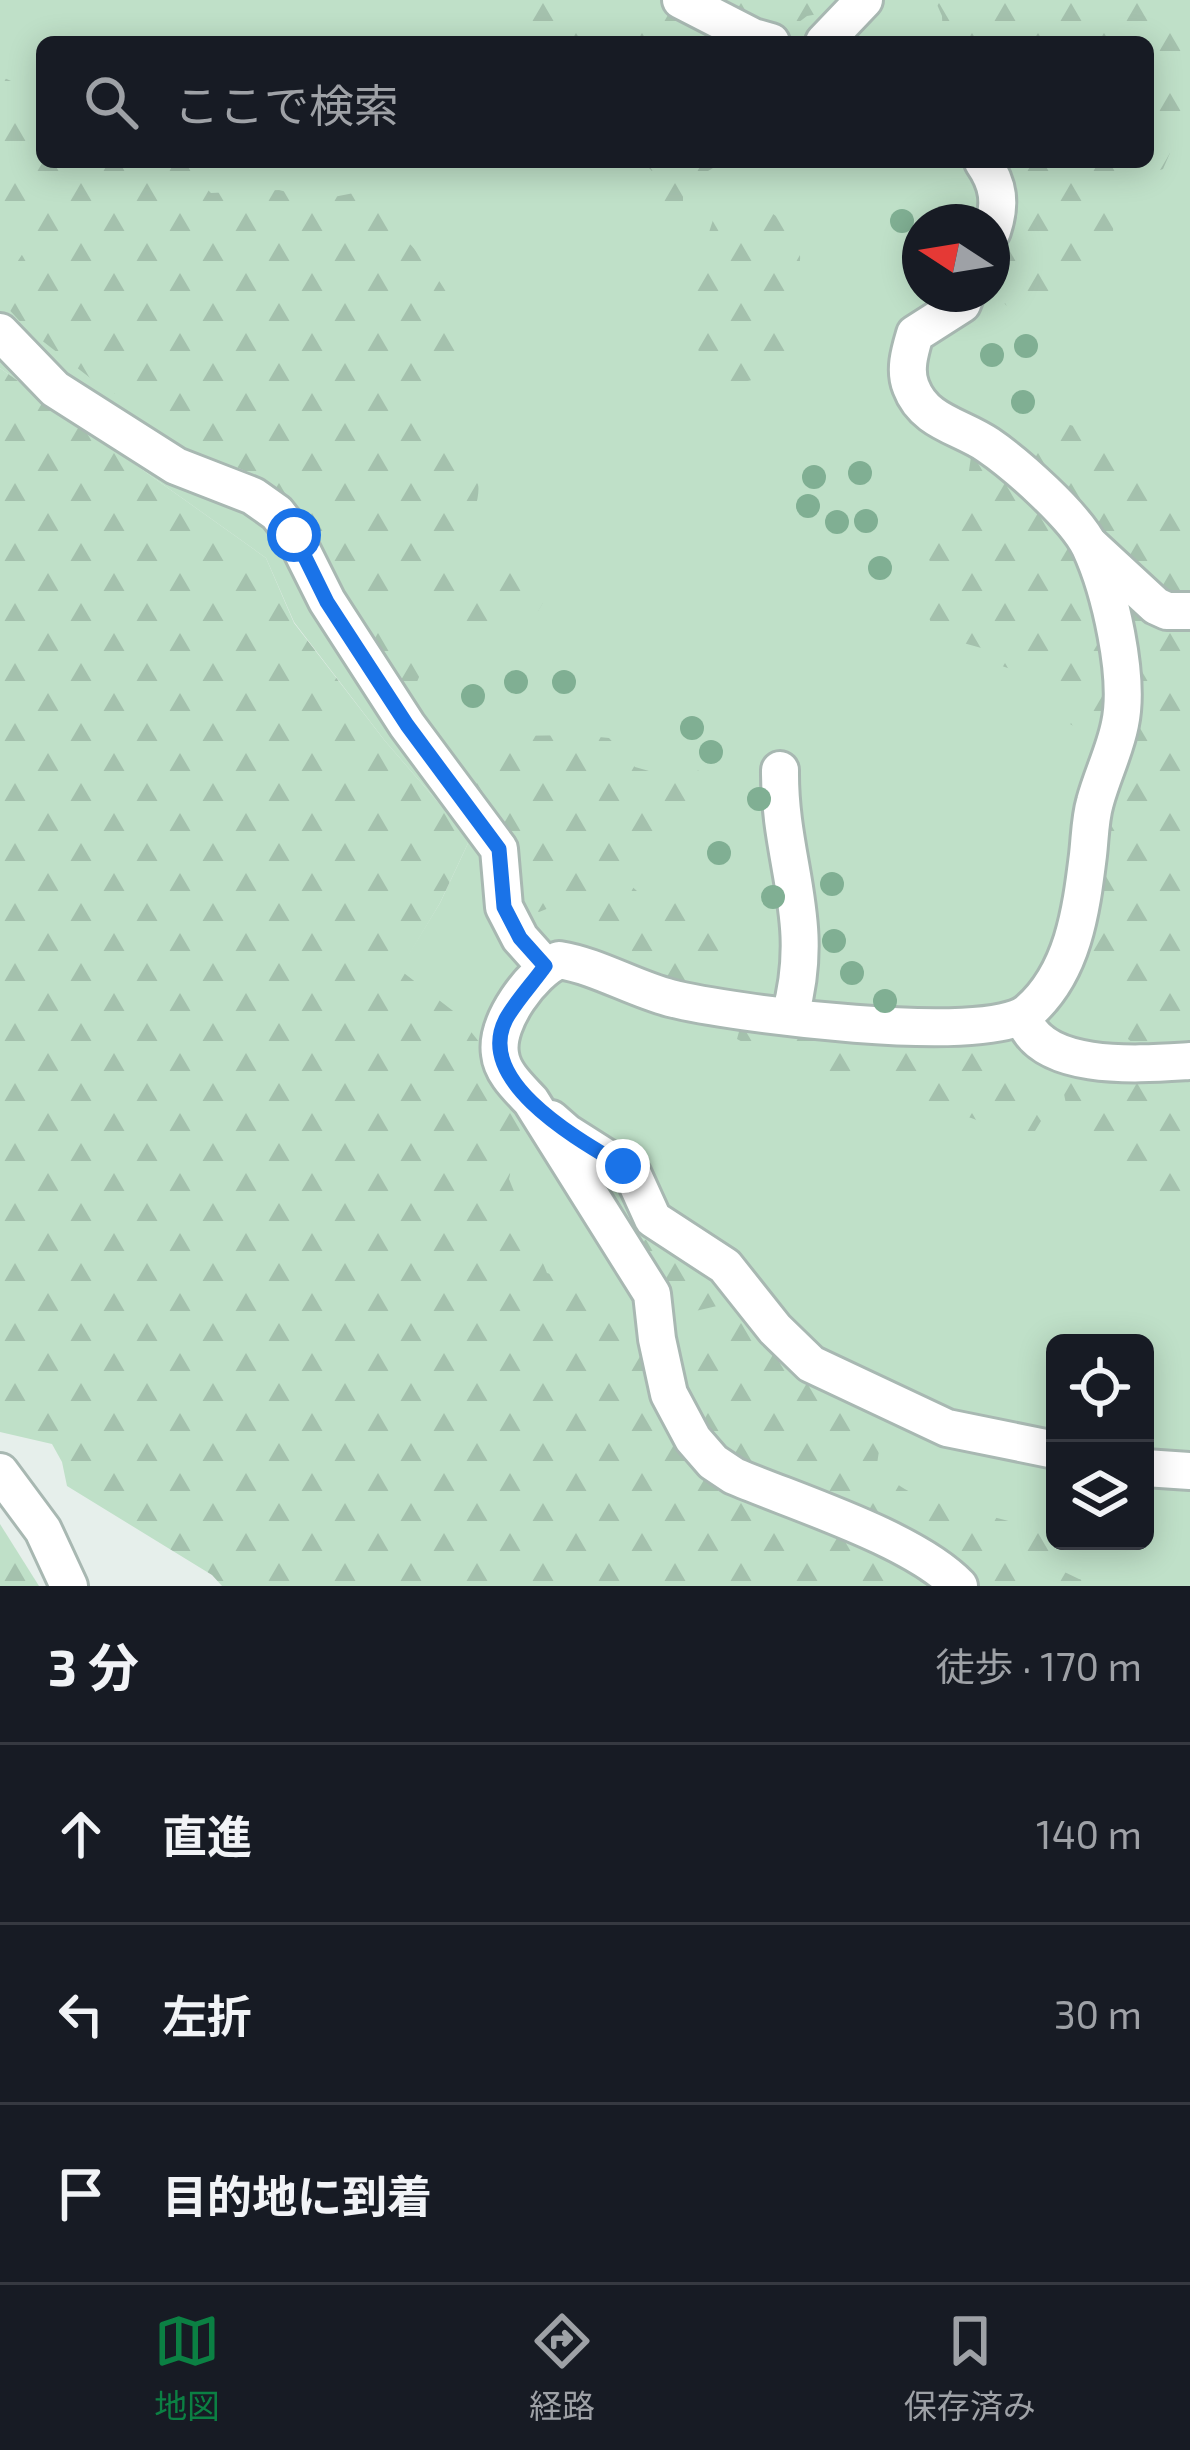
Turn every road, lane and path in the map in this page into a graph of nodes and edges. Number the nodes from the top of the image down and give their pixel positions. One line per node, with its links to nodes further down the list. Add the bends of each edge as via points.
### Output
1 (681, 0): 3 (street)
2 (864, 0): 4 (street)
3 (751, 36)
4 (830, 36)
5 (987, 168): 6 (street)
6 (999, 204)
7 (949, 312): 9 (street, via 915,334 909,384 922,407 1022,470)
8 (0, 332): 12 (street, via 55,389 176,466 277,513 407,725 499,849 504,907)
9 (1089, 544): 10 (street, via 1156,606); 14 (street, via 1111,612 1121,722 1093,806 1073,938 1059,978)
10 (1190, 610)
11 (780, 770): 13 (street, via 783,841 802,940)
12 (545, 966): 13 (street, via 574,963 668,998); 16 (street, via 506,1019 500,1054)
13 (790, 1015): 14 (street, via 872,1028)
14 (1023, 1016): 15 (street, via 1027,1030 1058,1055)
15 (1190, 1061)
16 (532, 1101): 17 (street, via 633,1174 653,1220 725,1266 812,1364 947,1428); 22 (street, via 652,1294 669,1394 713,1462 909,1550)
17 (1046, 1448)
18 (1154, 1469): 20 (street)
19 (0, 1472): 21 (street, via 43,1530)
20 (1190, 1472)
21 (69, 1586)
22 (959, 1586)

